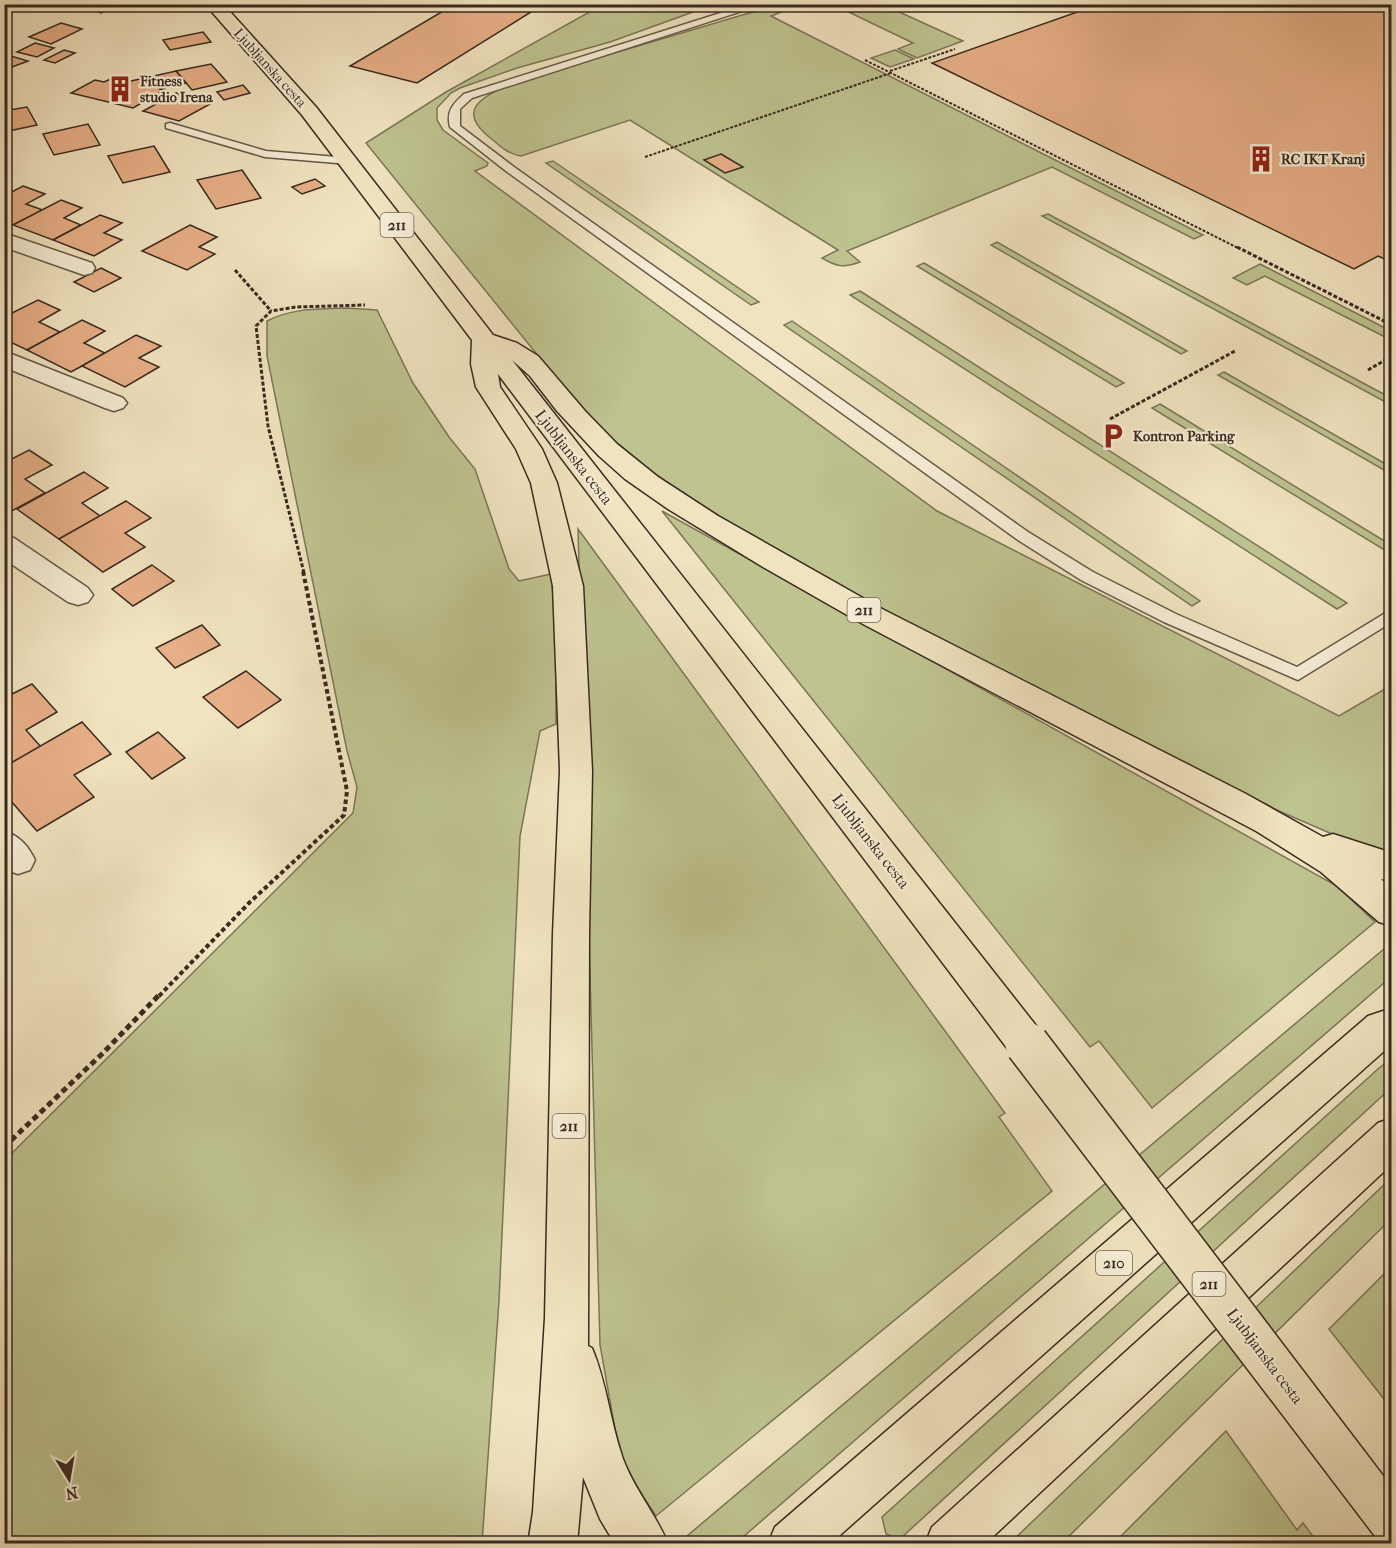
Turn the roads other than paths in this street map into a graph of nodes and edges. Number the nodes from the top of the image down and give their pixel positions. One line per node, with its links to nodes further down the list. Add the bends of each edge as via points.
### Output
1 (213, 4): 4 (main road, Ljubljanska cesta / 211)
2 (760, 4): 12 (lane, via 468,96 453,108 455,127 1004,522 1087,576 1170,618 1298,674)
3 (170, 126): 4 (lane, via 265,154)
4 (349, 161): 7 (main road, Ljubljanska cesta / 211)
5 (4, 240): 6 (street)
6 (84, 268)
7 (484, 340): 13 (main road, 211, via 533,364 609,450 692,512 768,558 983,674); 18 (main road, 211, via 483,364 488,387 529,449 544,483 568,586 576,771); 20 (main road, Ljubljanska cesta / 211, bridge)
8 (4, 358): 9 (street)
9 (114, 403)
10 (4, 545): 11 (street)
11 (78, 595)
12 (1392, 614)
13 (1282, 829): 14 (main road, 211); 15 (main road, 211, via 1340,865)
14 (1392, 867)
15 (1392, 911)
16 (1387, 1026): 19 (main road, 210)
17 (1392, 1137): 25 (main road)
18 (567, 1318): 21 (main road, 211); 22 (main road, 211, via 599,1462 624,1516)
19 (845, 1497): 23 (main road, 210); 24 (main road)
20 (1392, 1523)
21 (552, 1544)
22 (644, 1544)
23 (792, 1544)
24 (824, 1544)
25 (949, 1544)

